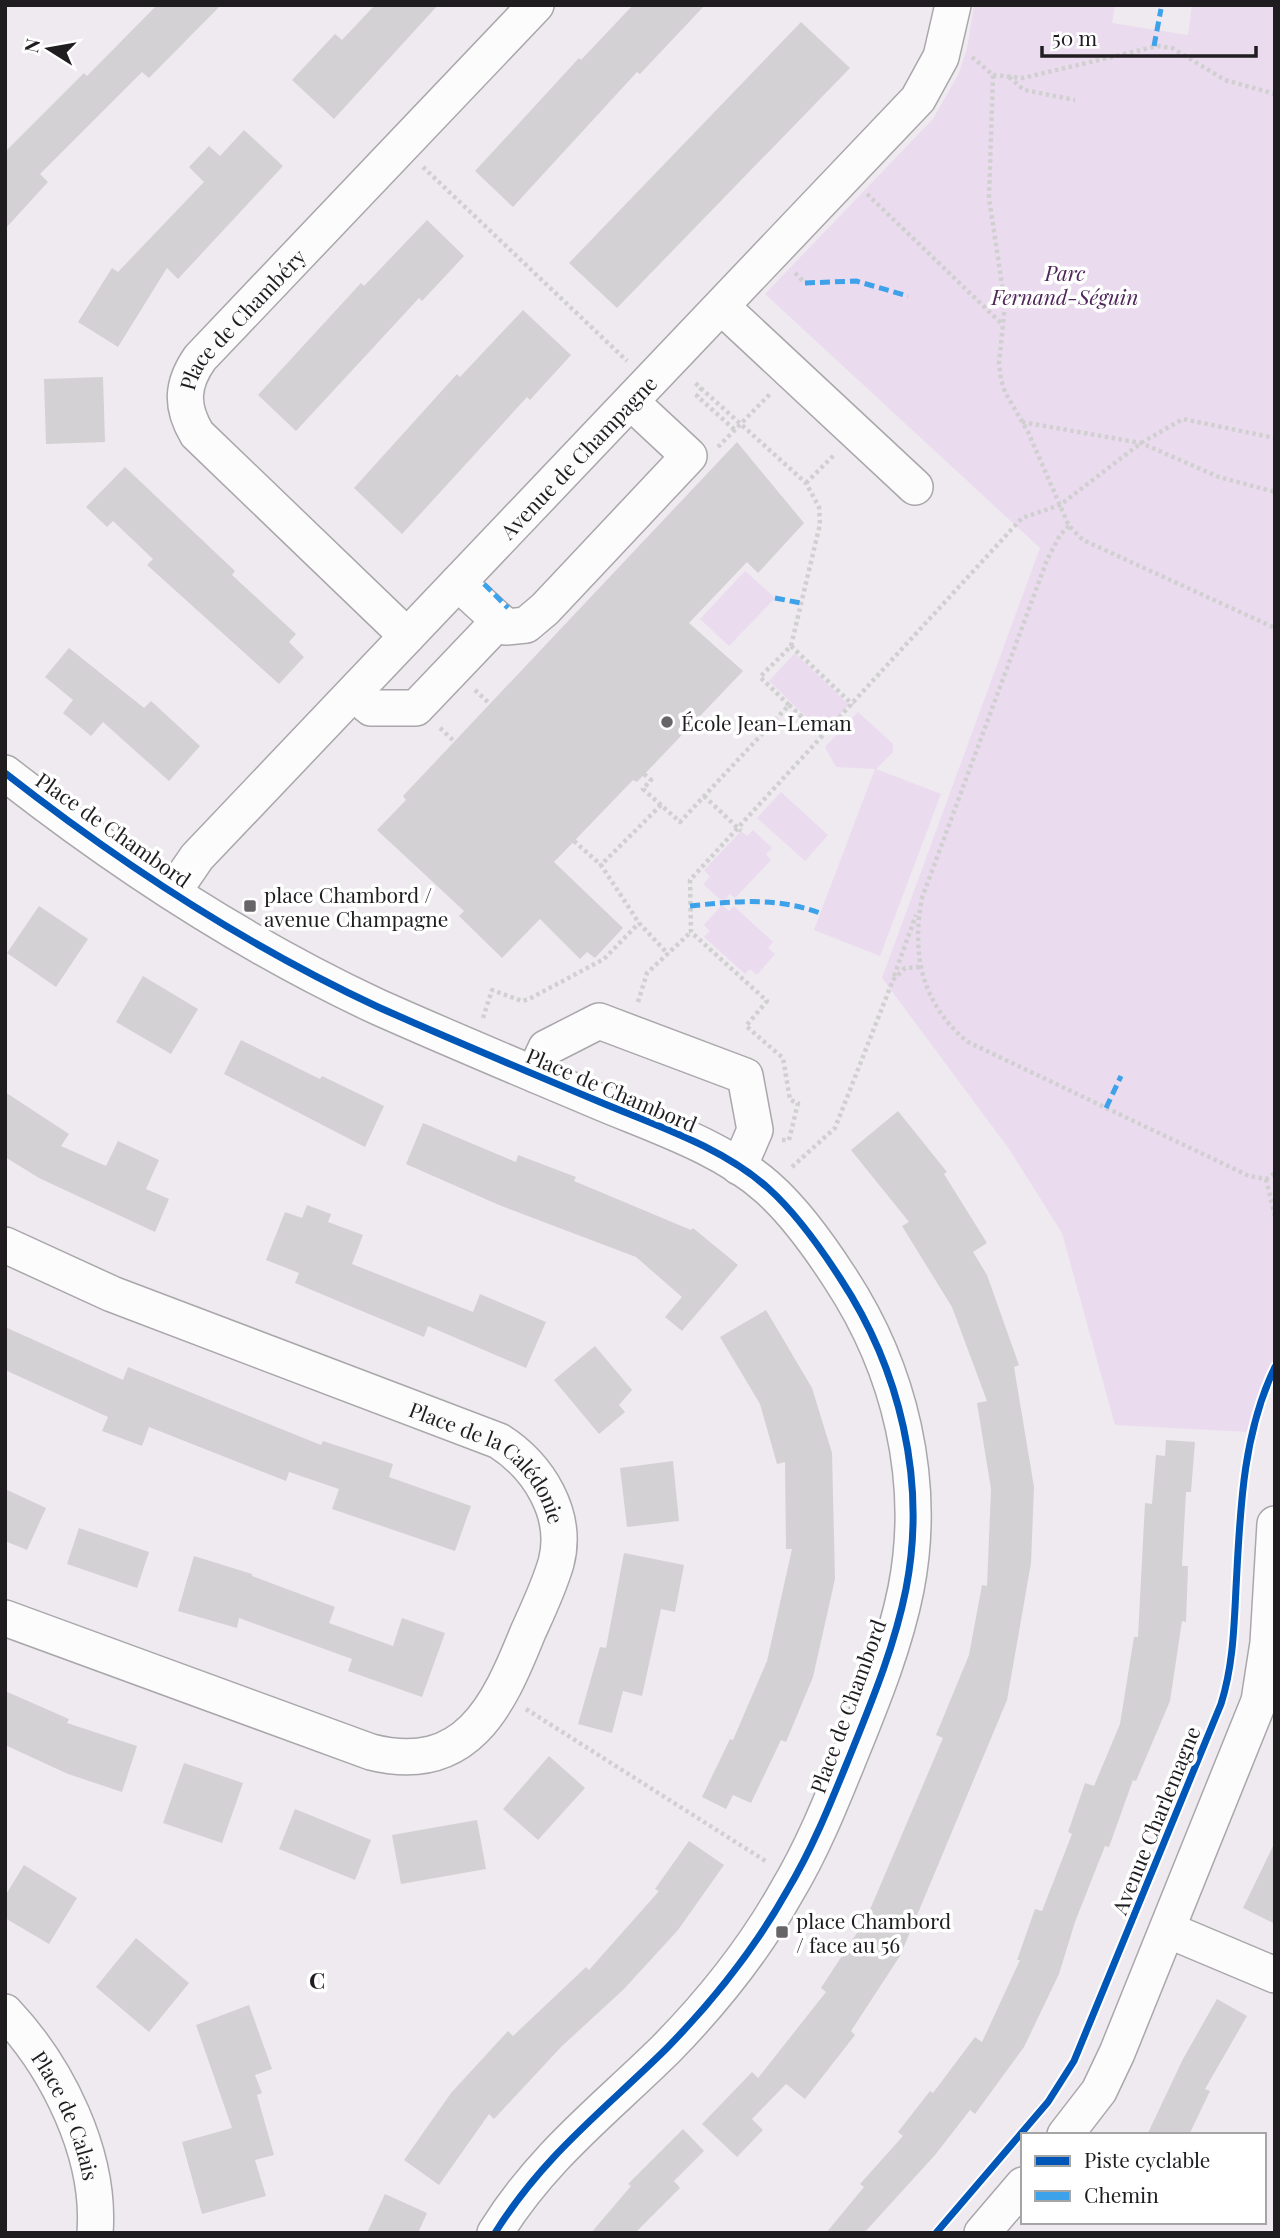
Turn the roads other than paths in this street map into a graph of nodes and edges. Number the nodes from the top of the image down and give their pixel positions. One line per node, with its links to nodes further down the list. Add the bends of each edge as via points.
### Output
1 (536, 5): 8 (street, Place de Chambéry, via 200,358 186,385 186,416 197,434)
2 (953, 5): 3 (street, Avenue de Champagne, via 954,48 918,99 854,182)
3 (722, 307): 4 (street, Avenue de Champagne); 5 (street)
4 (631, 402): 6 (street, Avenue de Champagne); 7 (street, via 689,456 526,625 506,627)
5 (915, 487)
6 (458, 583): 7 (street); 8 (street, Avenue de Champagne)
7 (498, 622): 9 (street, via 416,708 371,708)
8 (407, 636): 9 (street, Avenue de Champagne)
9 (354, 694): 11 (street, Avenue de Champagne, via 197,857)
10 (5, 773): 11 (street, Place de Chambord)
11 (173, 892): 12 (street, Place de Chambord, via 375,1005)
12 (534, 1074): 13 (street, Place de Chambord, via 670,1131); 13 (street, via 546,1048 599,1021 746,1076 755,1130)
13 (739, 1167): 23 (street, Place de Chambord, via 781,1201 825,1255 863,1316 890,1376 912,1489 912,1549 902,1608 832,1799 763,1932 697,2016 560,2146)
14 (5, 1245): 16 (street, Place de la Calédonie, via 111,1294 499,1441 536,1473 556,1518 559,1540 545,1592 498,1702 470,1735 430,1754 371,1752)
15 (1275, 1524): 17 (street, via 1262,1689)
16 (5, 1618)
17 (1168, 1930): 18 (street); 20 (street, via 1108,2073)
18 (1275, 1975)
19 (5, 2012): 22 (street, Place de Calais, via 51,2069 68,2106 88,2170)
20 (1068, 2133)
21 (1021, 2187): 24 (street)
22 (95, 2233)
23 (495, 2233)
24 (982, 2233)

